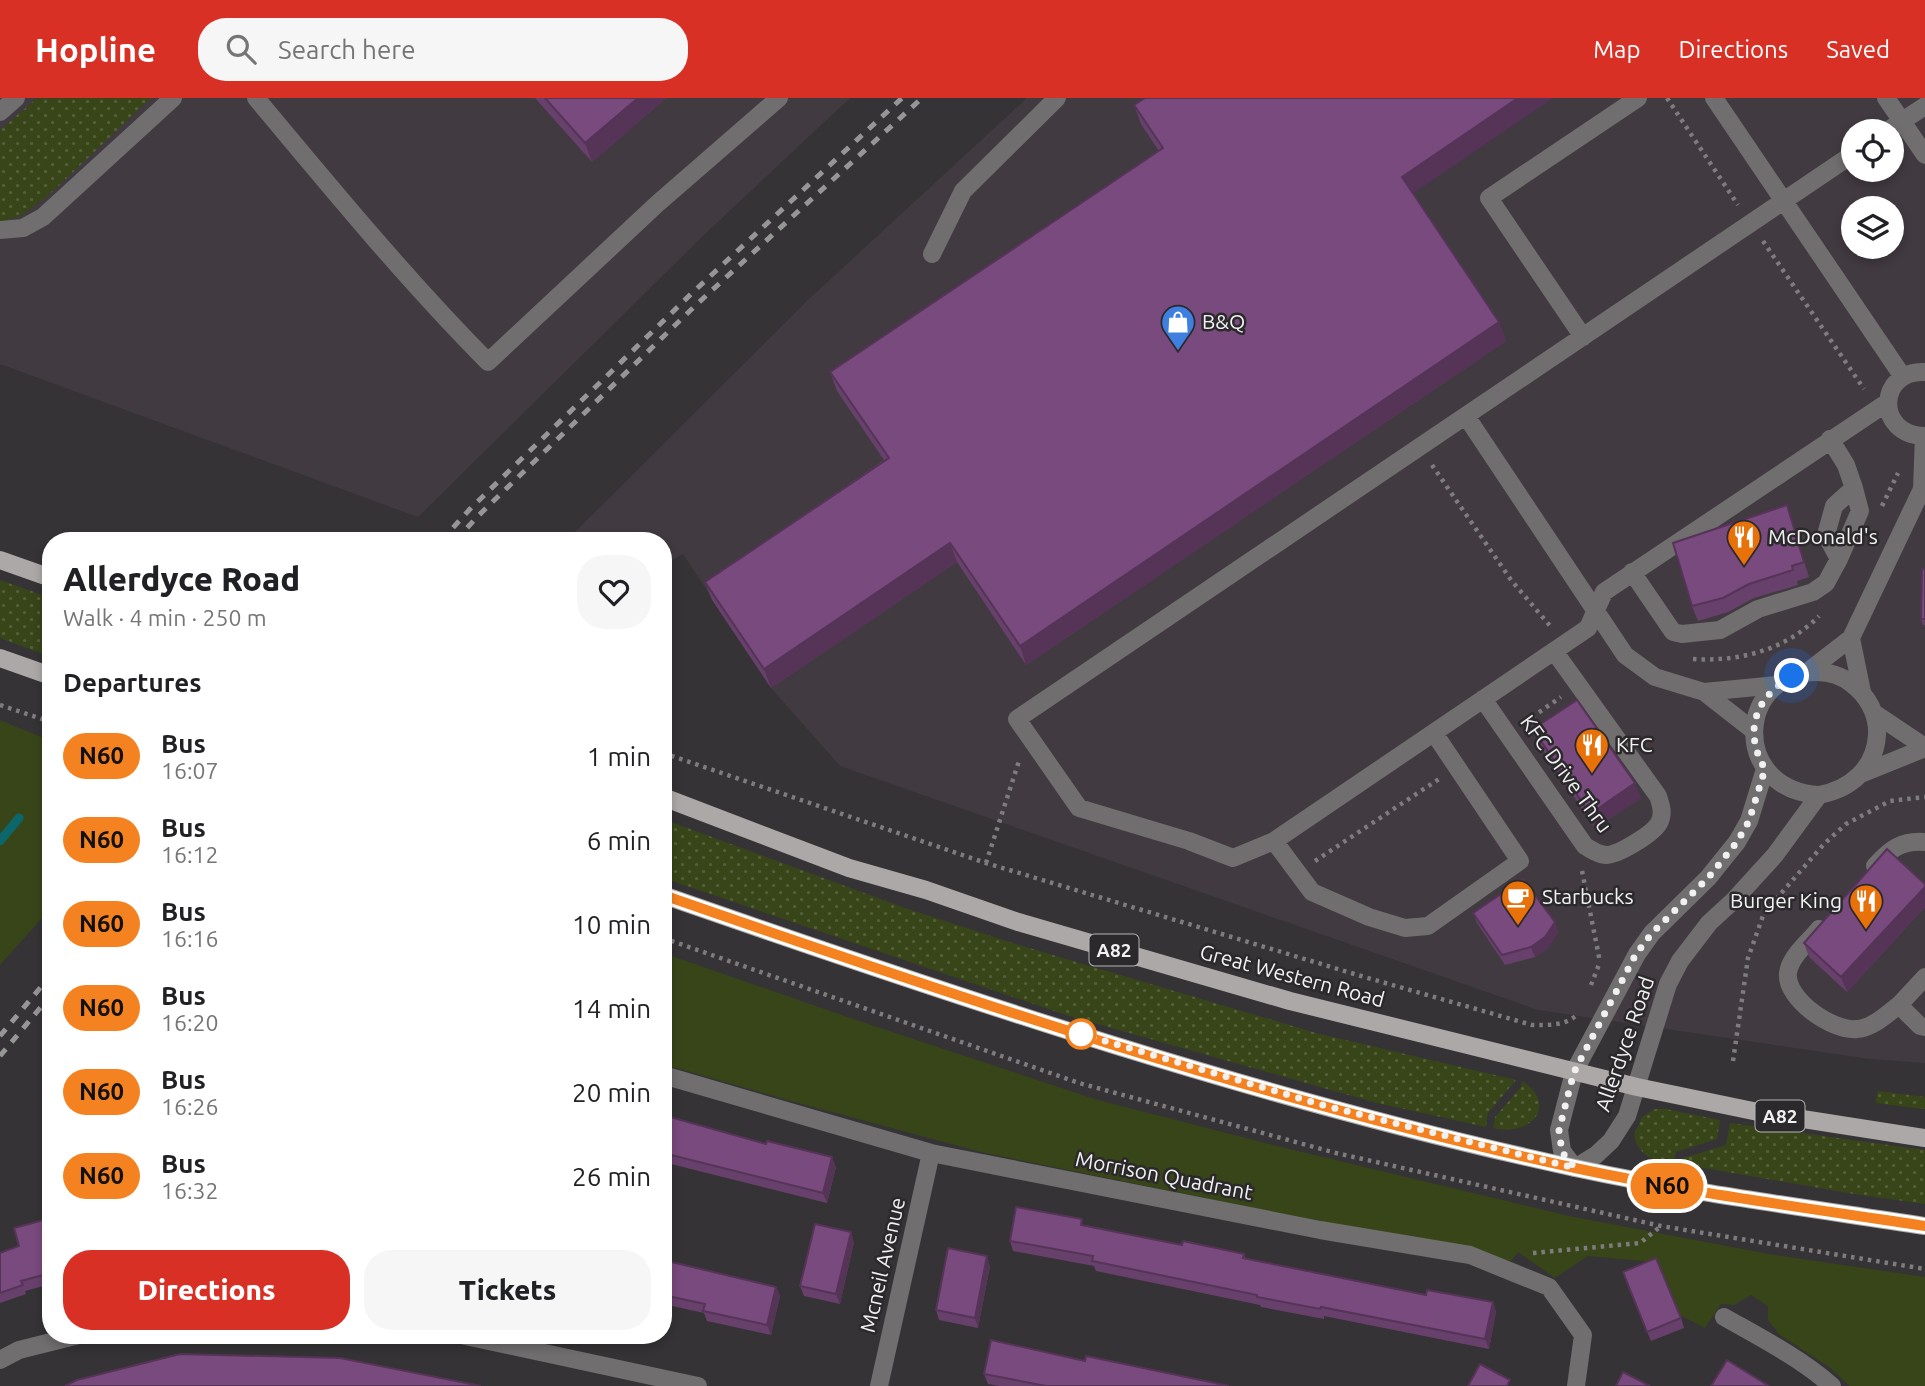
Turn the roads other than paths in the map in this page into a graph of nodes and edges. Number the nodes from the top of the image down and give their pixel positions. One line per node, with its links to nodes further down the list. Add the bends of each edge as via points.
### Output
1 (16, 98): 10 (street)
2 (173, 98): 17 (street, via 43,217 23,228)
3 (256, 98): 4 (street, via 488,362)
4 (779, 98)
5 (1056, 98): 18 (street, via 963,191)
6 (1638, 98): 19 (street, via 1489,198)
7 (1714, 98): 16 (street)
8 (1886, 98): 11 (street)
9 (1925, 106): 12 (street)
10 (0, 112)
11 (1892, 119)
12 (1904, 120)
13 (1904, 135): 14 (street)
14 (1925, 155)
15 (1841, 162): 16 (street)
16 (1784, 201): 19 (street); 21 (street)
17 (0, 230)
18 (932, 254)
19 (1583, 337): 23 (street)
20 (1925, 372): 21 (street)
21 (1903, 377): 22 (street)
22 (1888, 402): 24 (street, via 1898,428); 25 (street)
23 (1466, 416): 32 (street); 50 (street, via 1017,719 1079,808 1234,858)
24 (1924, 436): 27 (street)
25 (1830, 439): 26 (street); 30 (street)
26 (1854, 488): 28 (street, via 1860,511); 28 (street, via 1834,506 1826,535)
27 (1923, 490): 33 (street)
28 (1839, 559): 30 (street, via 1826,583 1813,592 1758,609 1720,630 1682,634 1673,632)
29 (0, 560): 31 (main road)
30 (1632, 572): 32 (street, via 1604,593)
31 (42, 575)
32 (1595, 612): 34 (street, via 1588,628); 39 (street, via 1625,655 1655,677)
33 (1851, 638): 36 (street); 40 (street)
34 (1554, 651): 41 (street); 41 (street, KFC Drive Thru, via 1658,796 1663,809 1650,832 1610,855 1585,846)
35 (0, 658): 37 (main road)
36 (1807, 672): 38 (street); 40 (street, via 1837,675)
37 (42, 673)
38 (1777, 685): 39 (street); 43 (street, via 1765,697)
39 (1704, 692): 43 (street)
40 (1862, 692): 42 (street)
41 (1483, 699): 44 (street)
42 (1874, 713): 45 (street); 47 (street, via 1876,746)
43 (1754, 730): 46 (street)
44 (1434, 733): 50 (street); 50 (street, via 1520,861 1428,926 1405,928 1312,891)
45 (1925, 748): 47 (street)
46 (1765, 769): 48 (street, via 1789,789); 58 (street, Allerdyce Road, via 1749,821 1737,842 1636,954)
47 (1861, 774): 48 (street, via 1835,792)
48 (1819, 794): 60 (street, Allerdyce Road, via 1775,855 1709,923 1680,961 1668,984)
49 (672, 800): 58 (main road, Great Western Road / A82, via 849,867 1018,922 1290,1001)
50 (1274, 841)
51 (1925, 842): 52 (street, via 1898,845)
52 (1860, 883)
53 (672, 898): 63 (main road, via 1122,1047 1326,1106)
54 (1835, 912): 56 (street, via 1792,960 1788,974 1798,1000 1840,1027 1857,1029 1873,1024)
55 (1925, 977): 56 (street)
56 (1899, 1005): 57 (street)
57 (1925, 1027)
58 (1574, 1072): 60 (main road, Great Western Road / A82); 63 (street, Allerdyce Road, via 1559,1130 1562,1152)
59 (672, 1078): 62 (street, Morrison Quadrant)
60 (1637, 1087): 61 (main road, Great Western Road / A82, via 1758,1112); 63 (street, Allerdyce Road, via 1611,1141)
61 (1925, 1138)
62 (931, 1153): 70 (street, Mcneil Avenue); 71 (street, Morrison Quadrant, via 1470,1255 1549,1287 1583,1335)
63 (1575, 1168): 64 (main road)
64 (1925, 1226)
65 (1724, 1317): 72 (street)
66 (43, 1344): 68 (street)
67 (503, 1344): 69 (street)
68 (0, 1360)
69 (698, 1386)
70 (879, 1386)
71 (1576, 1386)
72 (1832, 1386)

